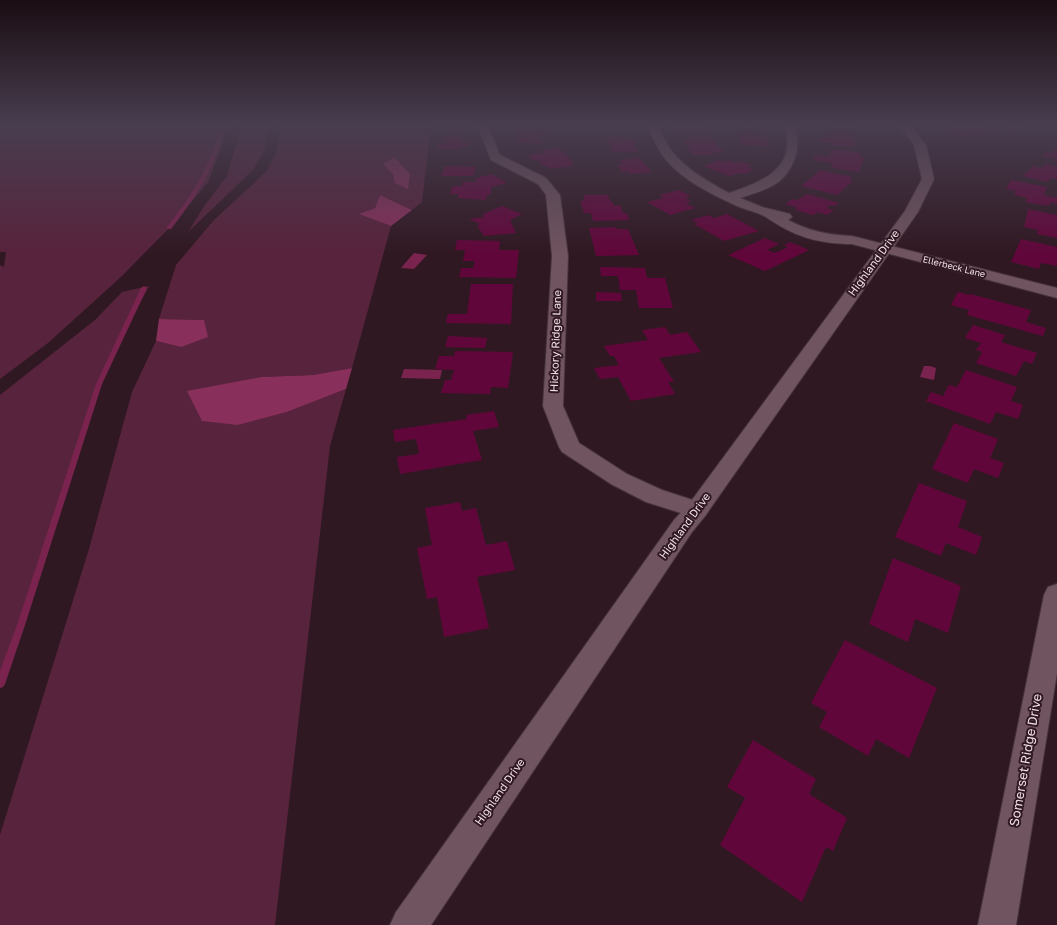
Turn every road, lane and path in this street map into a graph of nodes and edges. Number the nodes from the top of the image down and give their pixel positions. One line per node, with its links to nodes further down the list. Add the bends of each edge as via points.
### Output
1 (517, 168): 8 (street, Hickory Ridge Lane, via 542,181 553,195 560,256 553,406 570,447 619,479 654,496)
2 (682, 168): 5 (street, Ellerbeck Lane)
3 (782, 168): 5 (street, via 773,179 752,190)
4 (925, 168): 6 (street, Highland Drive, via 928,179 911,212)
5 (730, 197): 6 (street, Ellerbeck Lane, via 772,216 781,224 823,237 852,240)
6 (884, 249): 7 (street, Ellerbeck Lane); 8 (street, Highland Drive)
7 (1057, 293)
8 (697, 510): 10 (street, Highland Drive, via 683,526)
9 (1057, 595): 11 (street, Somerset Ridge Drive)
10 (409, 925)
11 (997, 925)

